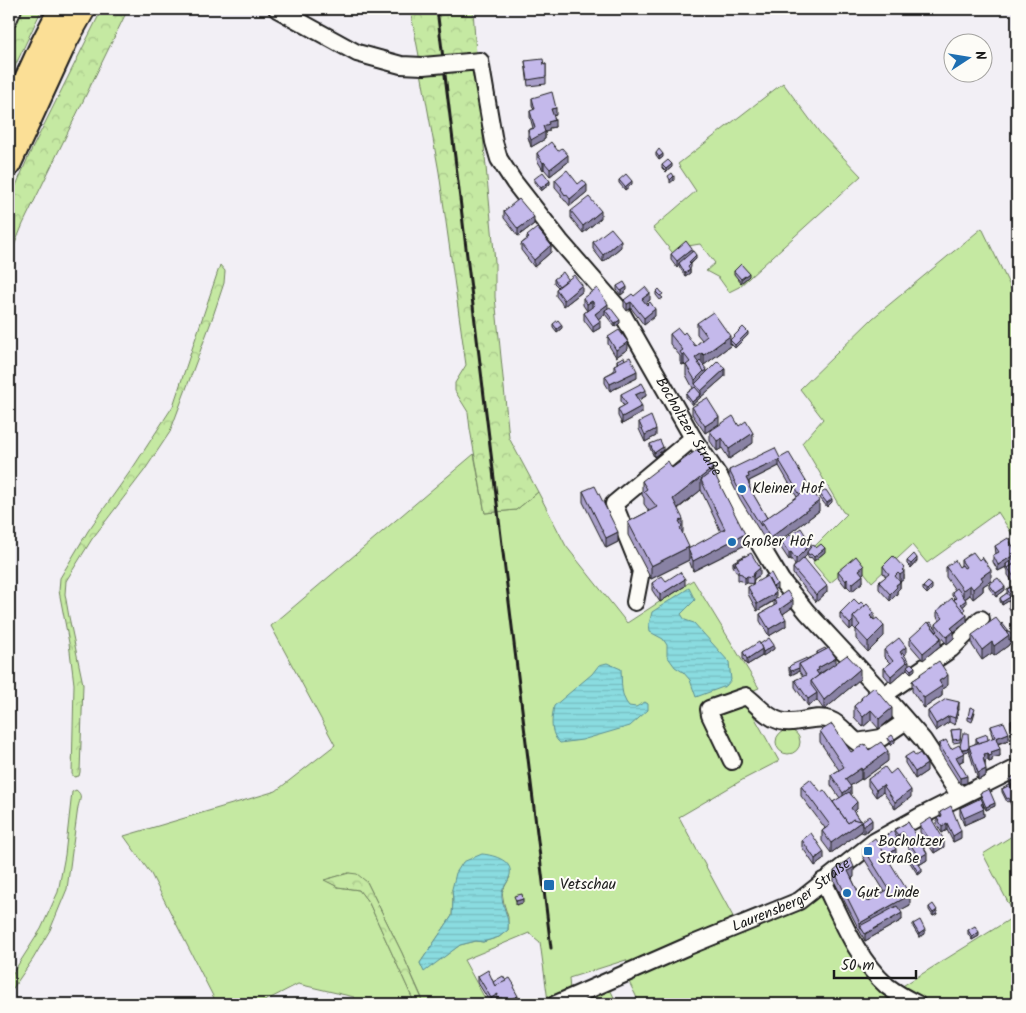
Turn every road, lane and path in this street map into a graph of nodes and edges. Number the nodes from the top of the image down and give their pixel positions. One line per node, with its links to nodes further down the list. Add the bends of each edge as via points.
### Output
1 (13, 9): 5 (street)
2 (60, 9): 6 (highway)
3 (84, 9): 7 (highway, via 66,40)
4 (277, 9): 8 (street, Bocholtzer Straße, bridge, via 357,53 401,65 474,61 499,159 560,241 620,310)
5 (9, 18)
6 (9, 116)
7 (9, 165)
8 (693, 438): 9 (street, via 614,504 642,571); 11 (street, Bocholtzer Straße, via 781,580 806,612)
9 (635, 602)
10 (981, 620): 11 (street, via 951,649)
11 (884, 695): 12 (street, Bocholtzer Straße)
12 (906, 721): 13 (street, via 882,738 857,742 830,720 790,722 774,718 746,696 709,709); 15 (street, Bocholtzer Straße, via 923,740)
13 (732, 761)
14 (1017, 768): 15 (street, Laurensberger Straße)
15 (960, 796): 16 (street, Laurensberger Straße, via 874,842)
16 (823, 881): 17 (street, Laurensberger Straße, via 799,901); 18 (street, via 868,965 889,987)
17 (556, 1004)
18 (917, 1004)

